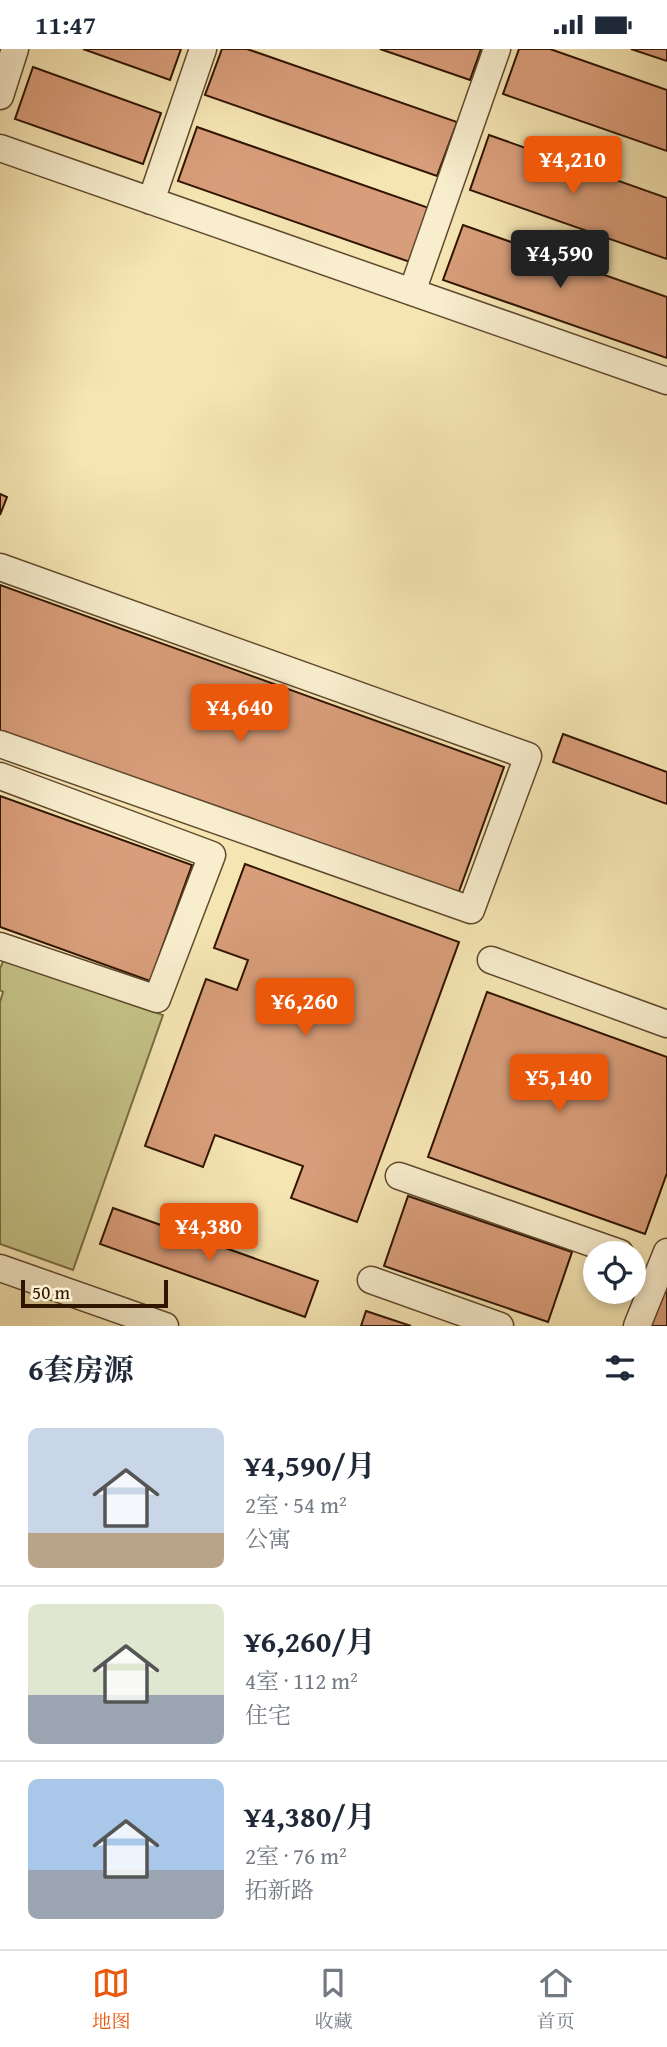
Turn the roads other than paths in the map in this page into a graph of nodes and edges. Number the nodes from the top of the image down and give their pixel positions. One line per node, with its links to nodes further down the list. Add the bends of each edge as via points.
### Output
1 (15, 49): 4 (street)
2 (203, 49): 6 (street)
3 (497, 49): 7 (street)
4 (0, 96)
5 (0, 148): 6 (street)
6 (151, 201): 7 (street)
7 (412, 292): 8 (street)
8 (667, 381)
9 (0, 566): 10 (street, via 527,756 471,910)
10 (0, 744)
11 (0, 776): 12 (street, via 212,855 157,999)
12 (0, 946)
13 (491, 960): 14 (street)
14 (667, 1024)
15 (400, 1177): 16 (street)
16 (585, 1241)
17 (646, 1258): 18 (street)
18 (664, 1259): 23 (street)
19 (0, 1268): 21 (street)
20 (371, 1280): 22 (street)
21 (165, 1326)
22 (500, 1326)
23 (636, 1326)

